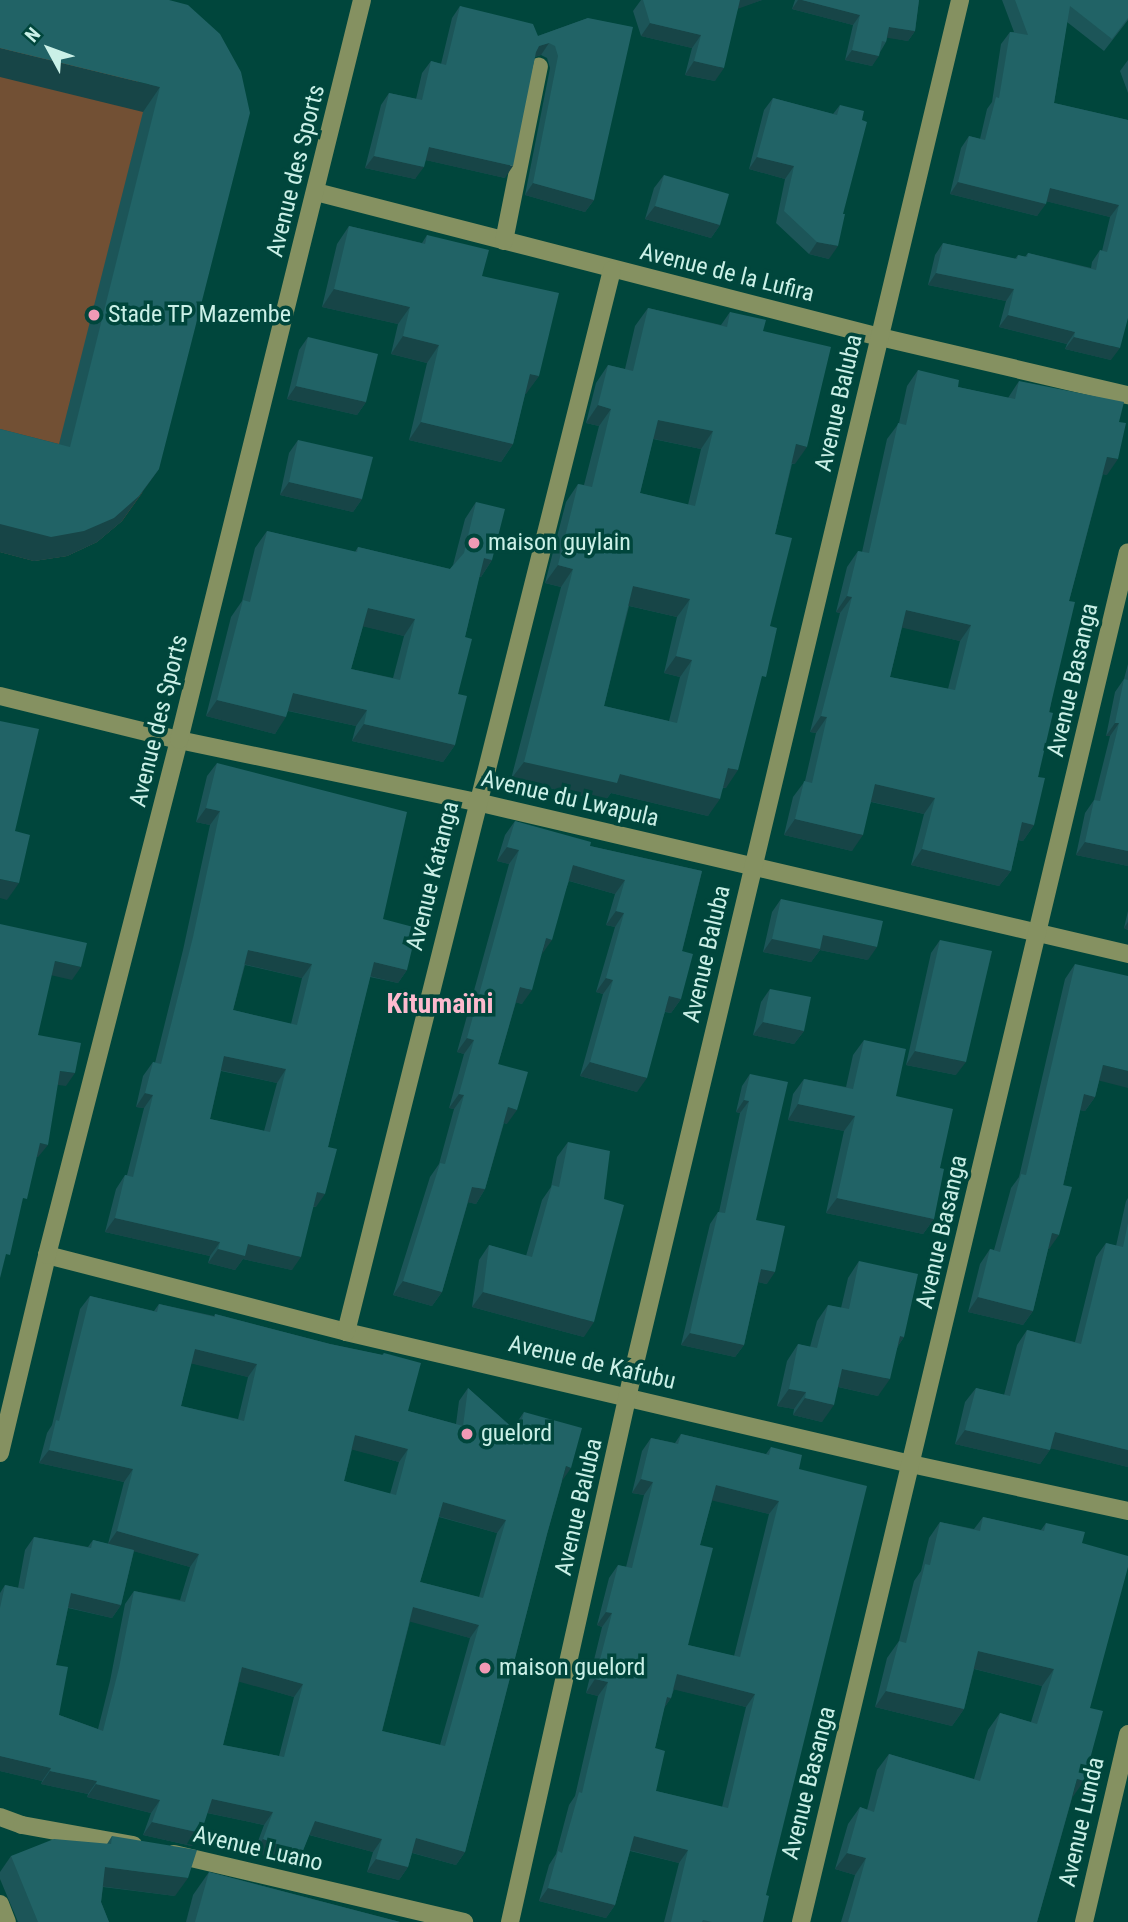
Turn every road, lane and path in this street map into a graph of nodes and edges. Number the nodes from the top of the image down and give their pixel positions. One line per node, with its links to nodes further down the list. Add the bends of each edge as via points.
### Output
1 (362, 0): 4 (street, Avenue des Sports)
2 (960, 0): 7 (street, Avenue Baluba)
3 (539, 66): 5 (street)
4 (316, 192): 5 (street, Avenue de la Lufira); 11 (street, Avenue des Sports)
5 (504, 241): 6 (street, Avenue de la Lufira)
6 (612, 270): 7 (street, Avenue de la Lufira); 12 (street, Avenue Katanga)
7 (880, 337): 8 (street, Avenue de la Lufira); 13 (street, Avenue Baluba)
8 (1128, 395)
9 (1128, 552): 14 (street, Avenue Basanga)
10 (0, 696): 11 (street, Avenue du Lwapula)
11 (179, 740): 12 (street, Avenue du Lwapula); 16 (street, Avenue des Sports)
12 (477, 802): 13 (street, Avenue du Lwapula); 17 (street, Avenue Katanga)
13 (754, 866): 14 (street, Avenue du Lwapula); 18 (street, Avenue Baluba)
14 (1038, 932): 15 (street, Avenue du Lwapula); 20 (street, Avenue Basanga)
15 (1128, 954)
16 (47, 1255): 17 (street, Avenue de Kafubu); 19 (street, Avenue des Sports)
17 (346, 1332): 18 (street, Avenue de Kafubu)
18 (629, 1397): 20 (street, Avenue de Kafubu); 27 (street, Avenue Baluba)
19 (0, 1453)
20 (911, 1464): 21 (street, Avenue de Kafubu); 28 (street, Avenue Basanga)
21 (1128, 1511)
22 (1128, 1734): 29 (street, Avenue Lunda)
23 (0, 1817): 26 (street, Avenue Luano)
24 (0, 1903): 25 (street)
25 (7, 1922)
26 (464, 1922)
27 (510, 1922)
28 (801, 1922)
29 (1084, 1922)

